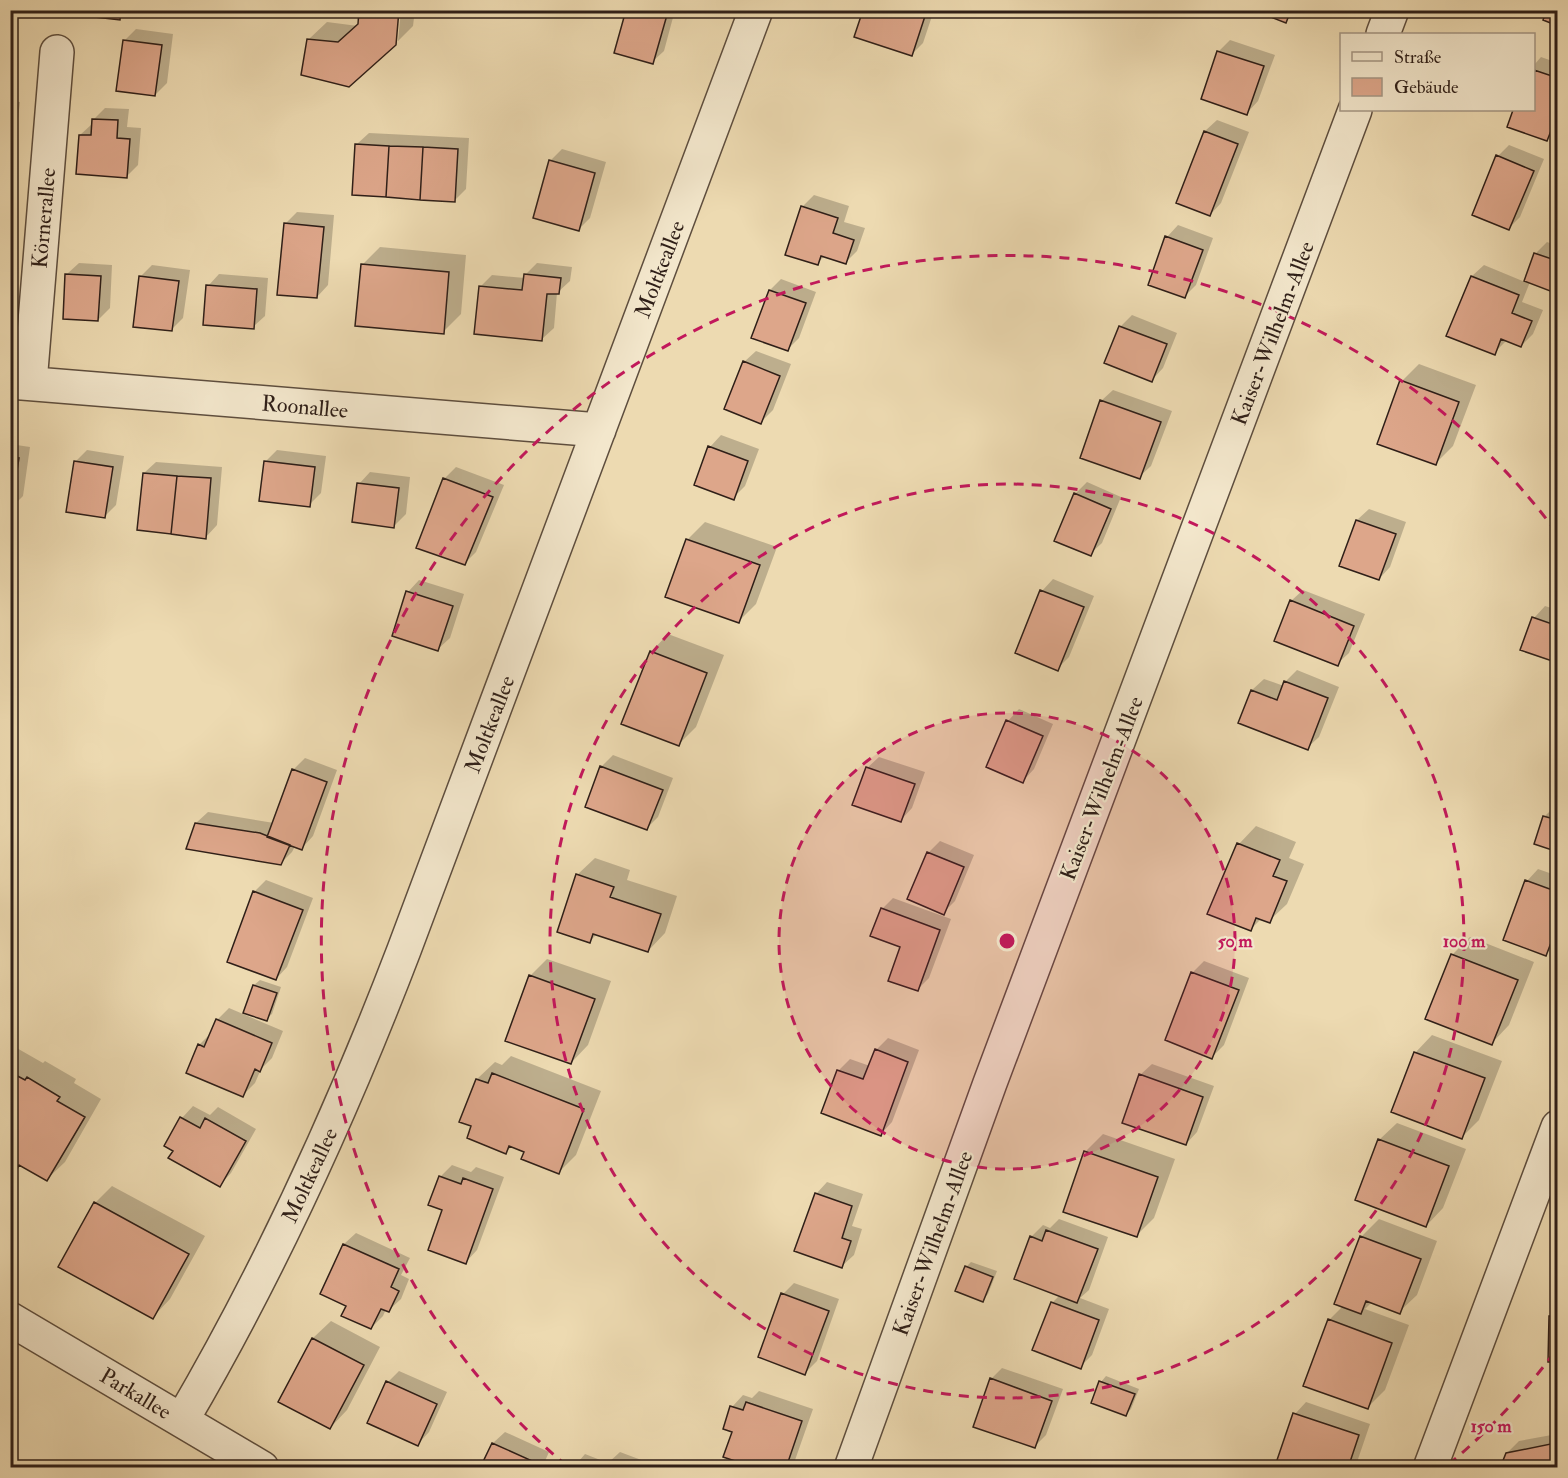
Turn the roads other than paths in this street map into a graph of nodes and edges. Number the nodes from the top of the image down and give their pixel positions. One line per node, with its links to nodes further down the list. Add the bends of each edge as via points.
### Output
1 (756, 10): 7 (street, Moltkeallee)
2 (1392, 10): 3 (street)
3 (1383, 33)
4 (57, 52): 6 (street, Körnerallee)
5 (1355, 111): 12 (street, Kaiser-Wilhelm-Allee, via 990,1083)
6 (20, 383): 7 (street, Roonallee)
7 (599, 430): 10 (street, Moltkeallee, via 363,1054 270,1259)
8 (1557, 1127): 13 (street)
9 (10, 1318): 10 (street, Parkallee)
10 (182, 1420): 11 (street, Parkallee)
11 (262, 1467)
12 (851, 1467)
13 (1430, 1467)

